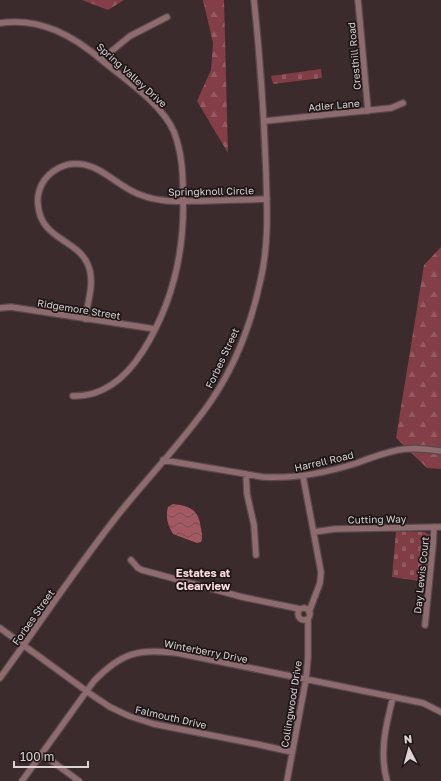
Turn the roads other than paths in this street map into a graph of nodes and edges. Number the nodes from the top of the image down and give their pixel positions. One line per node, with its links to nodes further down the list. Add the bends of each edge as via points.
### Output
1 (254, 0): 8 (street, Forbes Street)
2 (358, 0): 7 (street, Cresthill Road)
3 (167, 17): 5 (street, via 130,36)
4 (0, 23): 5 (street, Spring Valley Drive, via 29,23 51,28 78,41)
5 (102, 59): 10 (street, Spring Valley Drive, via 169,122 180,152)
6 (403, 103): 7 (street, Adler Lane, via 391,108)
7 (368, 111): 8 (street, Adler Lane)
8 (265, 121): 9 (street, Forbes Street)
9 (267, 199): 10 (street, Springknoll Circle); 16 (street, Forbes Street, via 262,277 238,350 211,402)
10 (184, 201): 12 (street, Springknoll Circle, via 157,200 140,195 85,164 65,165 47,177 40,190 38,202 43,222 53,234 82,255 90,270); 13 (street, Spring Valley Drive, via 177,272 168,302)
11 (0, 308): 12 (street, Ridgemore Street, via 11,307)
12 (85, 319): 13 (street, Ridgemore Street)
13 (155, 329): 14 (street, Spring Valley Drive, via 138,358 116,382 93,394)
14 (73, 396)
15 (441, 450): 18 (street, Harrell Road, via 398,450)
16 (163, 460): 17 (street, Harrell Road); 28 (street, Forbes Street, via 113,521)
17 (246, 474): 18 (street, Harrell Road, via 278,478); 22 (street)
18 (303, 476): 21 (street)
19 (434, 527): 20 (street, Cutting Way); 21 (street, Cutting Way, via 335,529); 26 (street, Day Lewis Court)
20 (441, 527)
21 (314, 532): 24 (street, via 322,576 314,602)
22 (256, 555)
23 (131, 560): 24 (street, via 142,570)
24 (303, 611): 25 (street, via 299,618); 25 (street, Collingwood Drive, via 310,615)
25 (305, 620): 30 (street, Collingwood Drive, via 308,629)
26 (425, 625)
27 (0, 628): 28 (street, Falmouth Drive)
28 (24, 645): 29 (street, Forbes Street); 31 (street, Falmouth Drive)
29 (0, 678)
30 (306, 679): 31 (street, Winterberry Drive, via 151,650 134,653 119,660 102,673); 32 (street, Winterberry Drive); 34 (street, Collingwood Drive)
31 (87, 691): 34 (street, Falmouth Drive, via 115,709 141,721); 35 (street, Winterberry Drive)
32 (393, 697): 33 (street, Winterberry Drive, via 424,703); 39 (street, via 383,745)
33 (441, 712)
34 (292, 752): 38 (street, Collingwood Drive)
35 (42, 754): 36 (street, Winterberry Drive); 37 (street)
36 (22, 781)
37 (79, 781)
38 (288, 781)
39 (387, 781)

